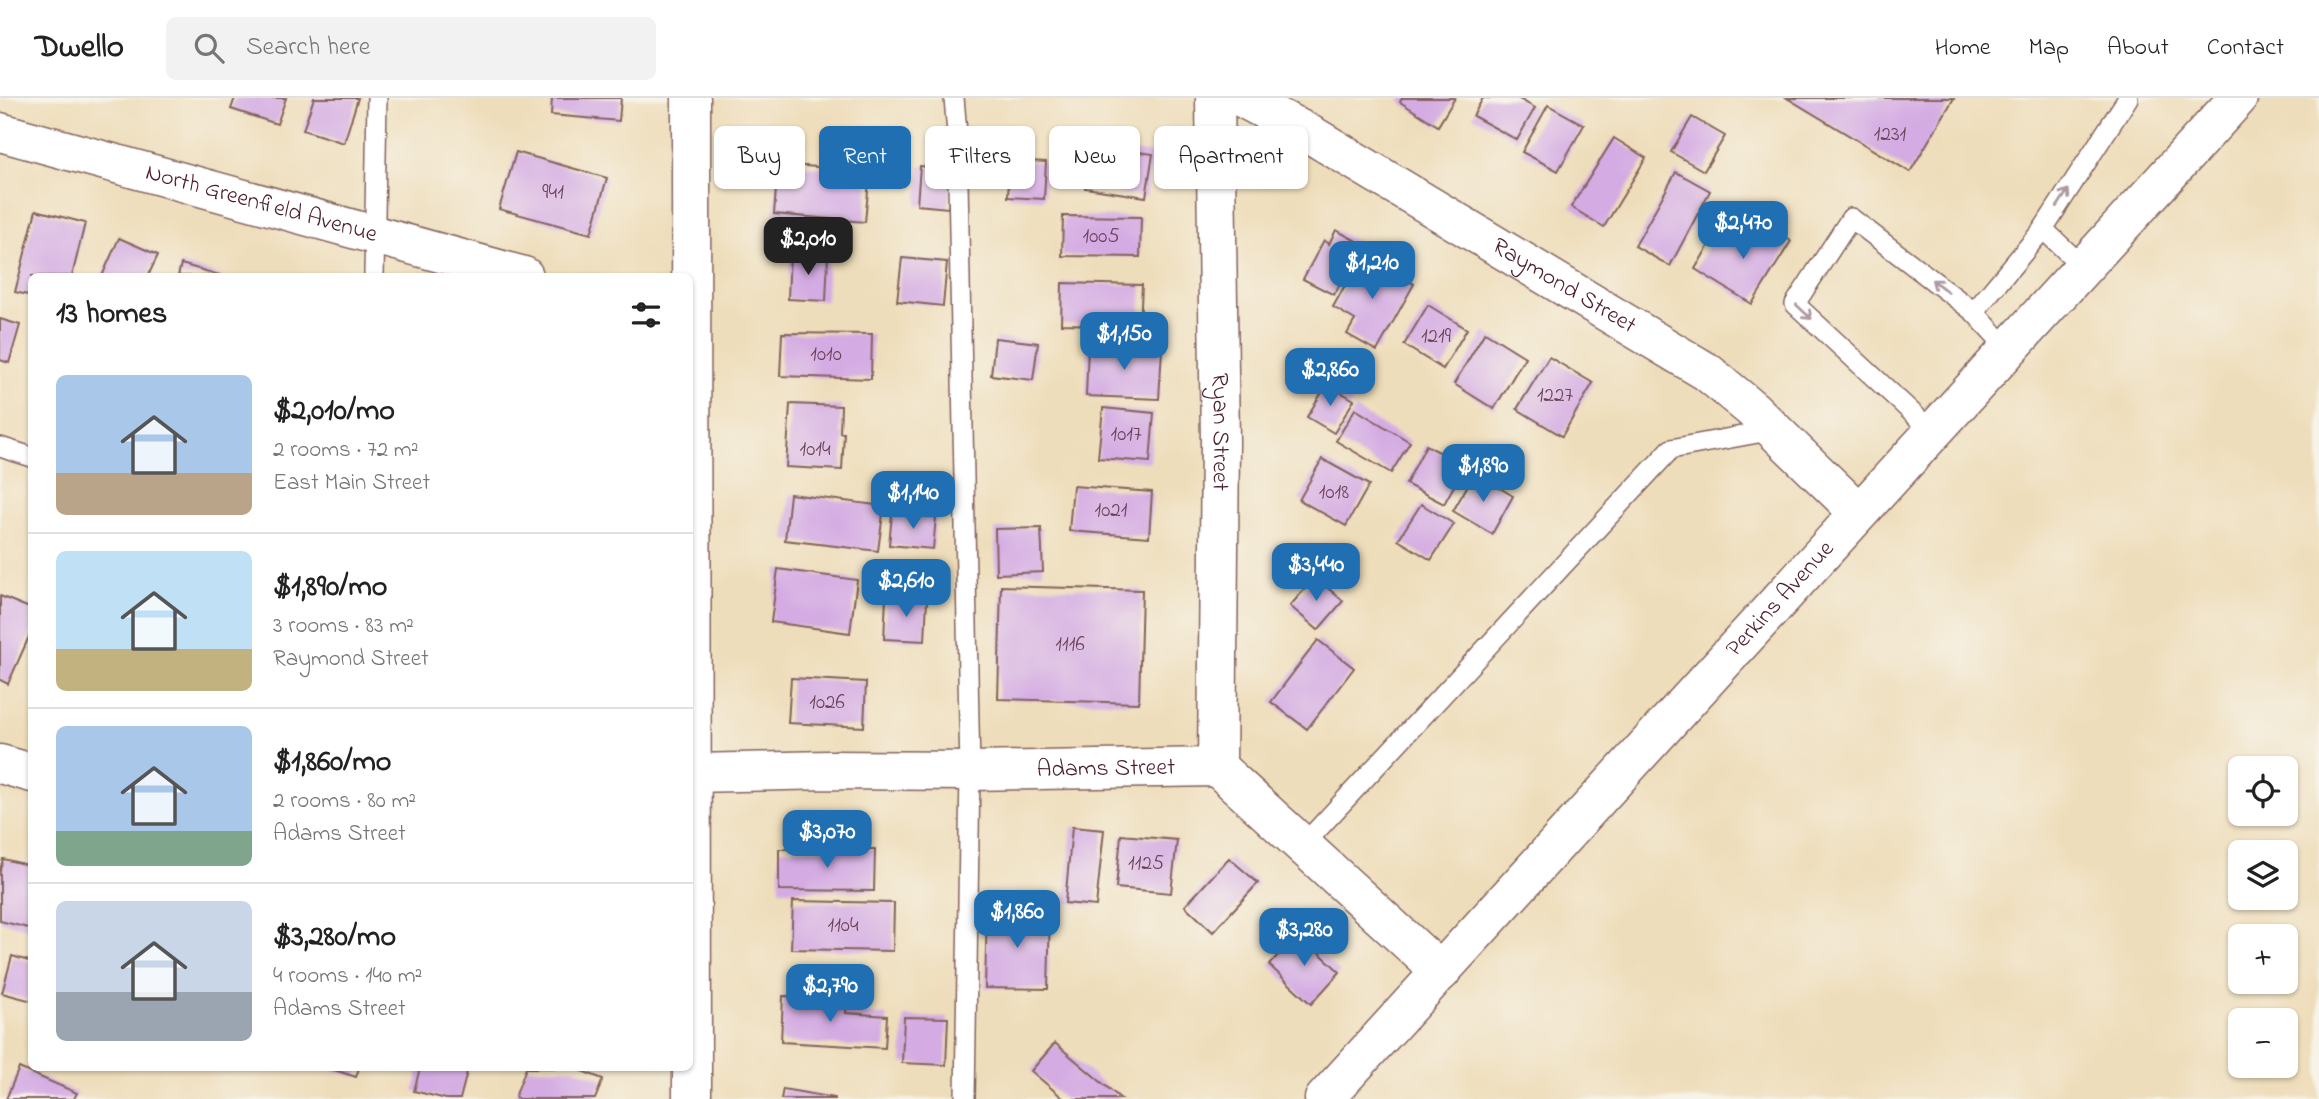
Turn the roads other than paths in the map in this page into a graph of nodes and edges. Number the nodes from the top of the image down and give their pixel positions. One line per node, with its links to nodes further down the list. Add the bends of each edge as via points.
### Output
1 (377, 98): 10 (lane)
2 (691, 98): 14 (street)
3 (954, 98): 24 (lane)
4 (1215, 98): 23 (street, Ryan Street, via 1220,441)
5 (1242, 98): 17 (street, Raymond Street, via 1707,372)
6 (2128, 98): 9 (lane, one-way to 6)
7 (2238, 98): 11 (street, Perkins Avenue)
8 (0, 132): 10 (street, North Greenfield Avenue)
9 (2043, 229): 11 (lane); 15 (lane)
10 (374, 236): 12 (lane); 13 (street, North Greenfield Avenue)
11 (2083, 267): 16 (street, Perkins Avenue)
12 (374, 273)
13 (513, 273)
14 (690, 273)
15 (1974, 312): 16 (lane); 18 (lane, one-way to 18, via 1851,218 1795,304)
16 (2008, 349): 18 (street, Perkins Avenue)
17 (1774, 430): 21 (street, Raymond Street); 27 (lane, via 1671,449)
18 (1933, 432): 21 (street, Perkins Avenue)
19 (0, 447): 20 (lane)
20 (28, 456)
21 (1858, 512): 28 (street, Perkins Avenue)
22 (0, 764): 25 (street)
23 (1217, 767): 24 (street, Adams Street); 27 (street)
24 (971, 771): 26 (street, Adams Street); 31 (lane)
25 (28, 772)
26 (693, 773)
27 (1304, 845): 28 (street)
28 (1441, 972): 32 (street, Perkins Avenue)
29 (692, 1071): 30 (street)
30 (692, 1099)
31 (965, 1099)
32 (1324, 1099)

